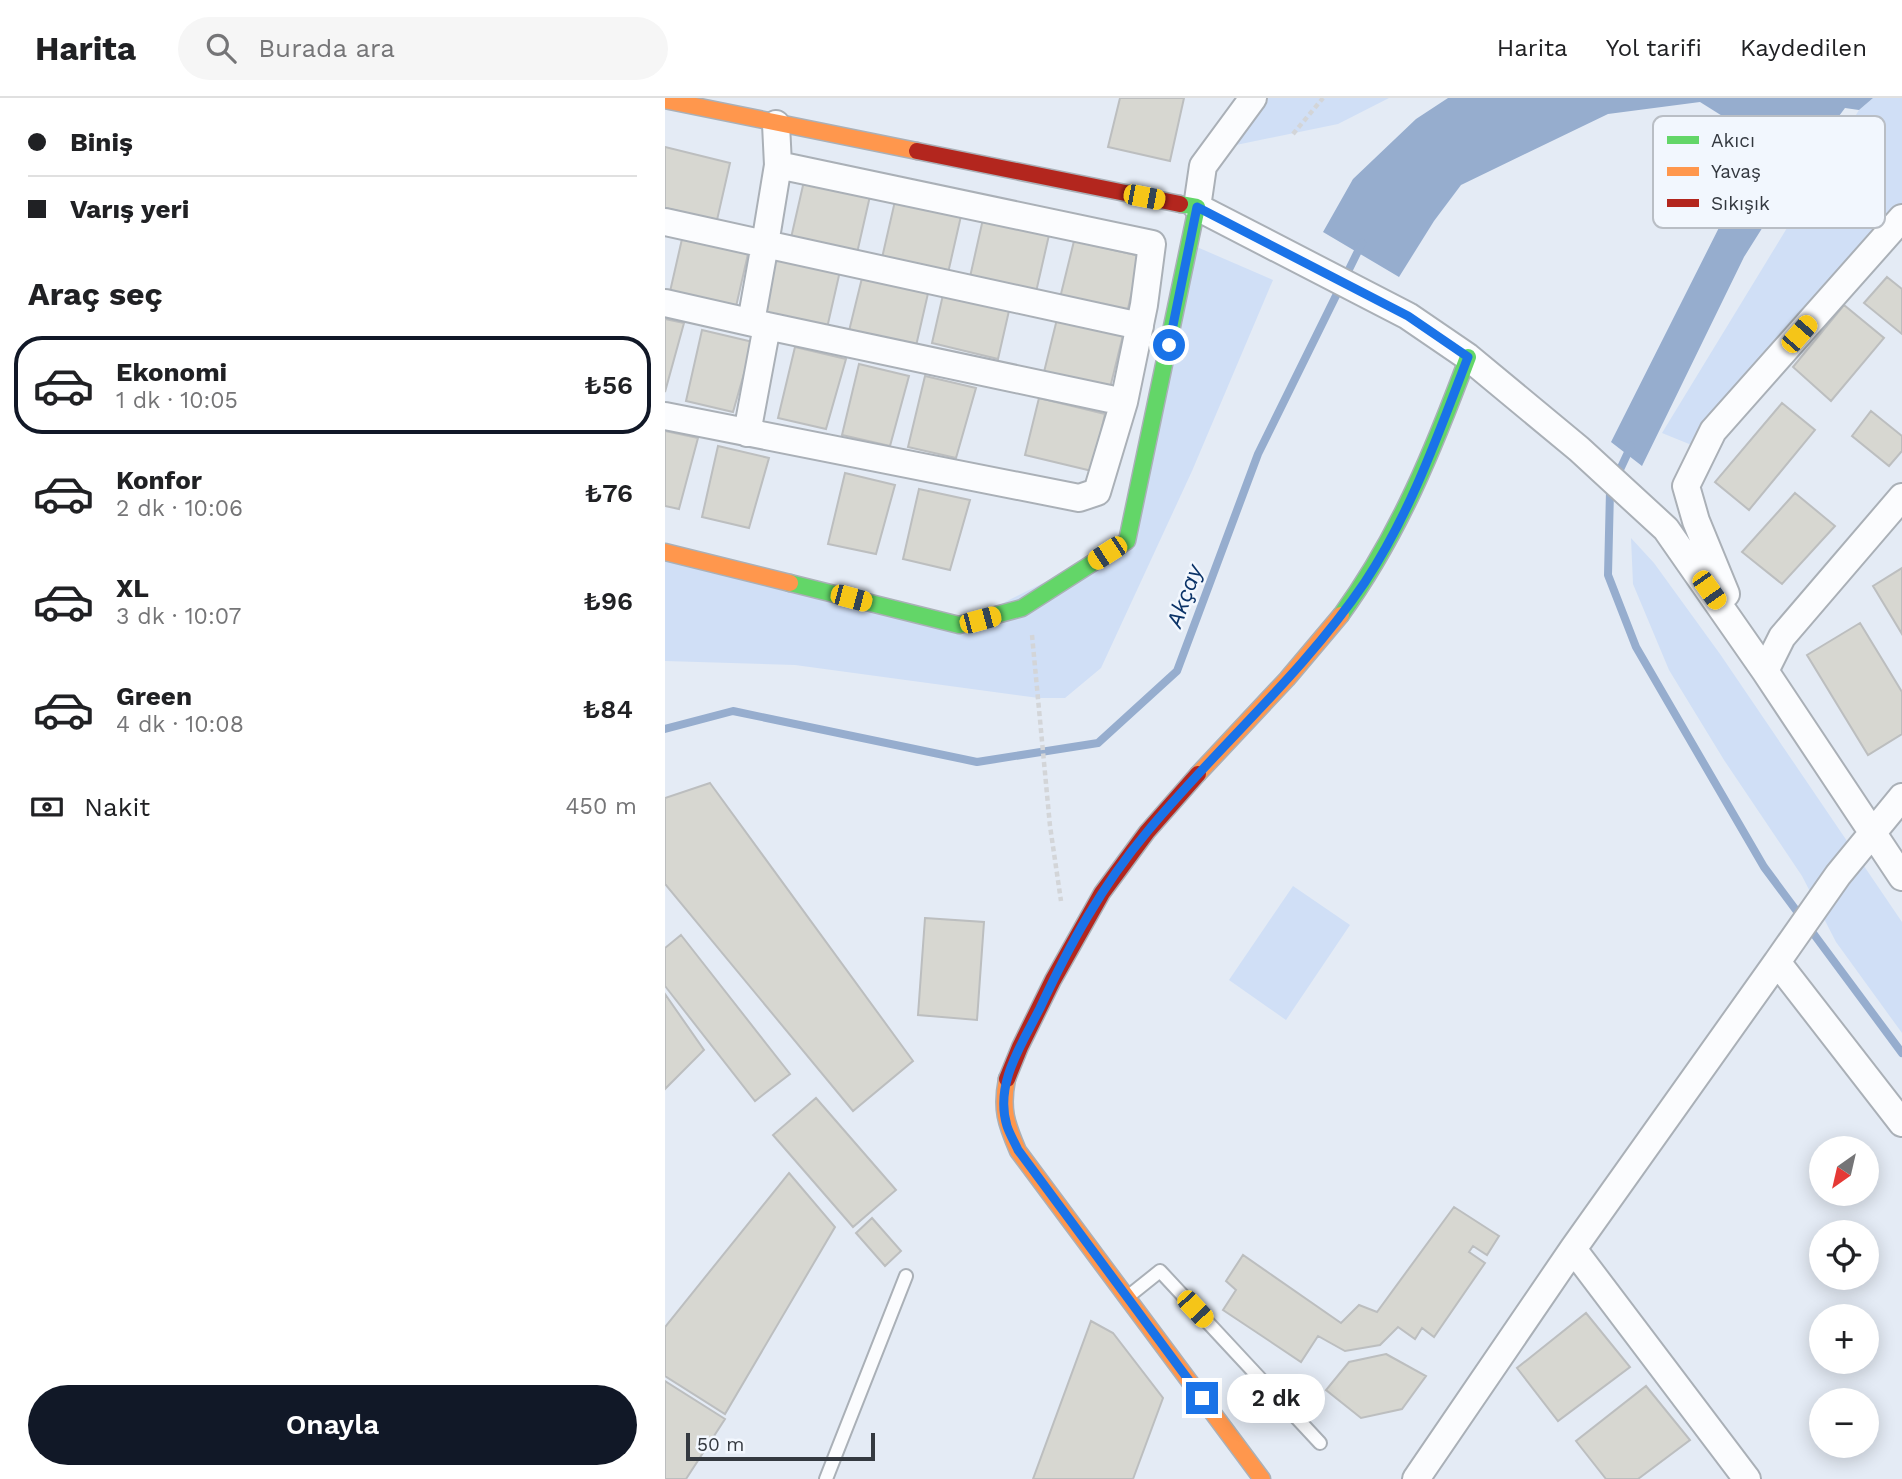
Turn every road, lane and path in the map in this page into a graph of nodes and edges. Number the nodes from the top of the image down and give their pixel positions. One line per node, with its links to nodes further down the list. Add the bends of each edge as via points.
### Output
1 (1253, 98): 7 (street, via 1203,166)
2 (1323, 98): 5 (path)
3 (665, 100): 4 (street)
4 (776, 124): 6 (street); 7 (street)
5 (1293, 134)
6 (778, 165): 10 (street); 13 (street, via 1152,244)
7 (1197, 207): 14 (street, via 1408,316); 20 (street, via 1127,541)
8 (1902, 218): 21 (street, via 1713,431 1686,486 1721,584)
9 (665, 222): 10 (street)
10 (765, 244): 12 (street); 13 (street)
11 (665, 303): 12 (street)
12 (759, 324): 15 (street); 17 (street)
13 (1140, 326): 15 (street)
14 (1468, 357): 21 (street, via 1666,529); 25 (street, via 1412,499 1364,582 1310,653 1148,831 1095,902)
15 (1124, 402): 17 (street, via 1097,492 1079,498)
16 (665, 416): 17 (street)
17 (747, 433)
18 (1902, 497): 21 (street, via 1783,637)
19 (665, 552): 20 (street, via 959,625)
20 (1028, 604): 25 (path)
21 (1765, 671): 23 (street)
22 (1902, 797): 23 (street)
23 (1872, 832): 24 (street); 26 (street)
24 (1902, 877)
25 (1067, 951): 30 (street, via 1005,1084 1007,1127 1018,1150)
26 (1777, 962): 27 (street); 28 (street)
27 (1902, 1123)
28 (1573, 1250): 34 (street); 35 (street)
29 (906, 1276): 32 (lane)
30 (1127, 1297): 31 (lane, via 1160,1271); 33 (street)
31 (1319, 1443)
32 (825, 1479)
33 (1262, 1479)
34 (1416, 1479)
35 (1747, 1479)

